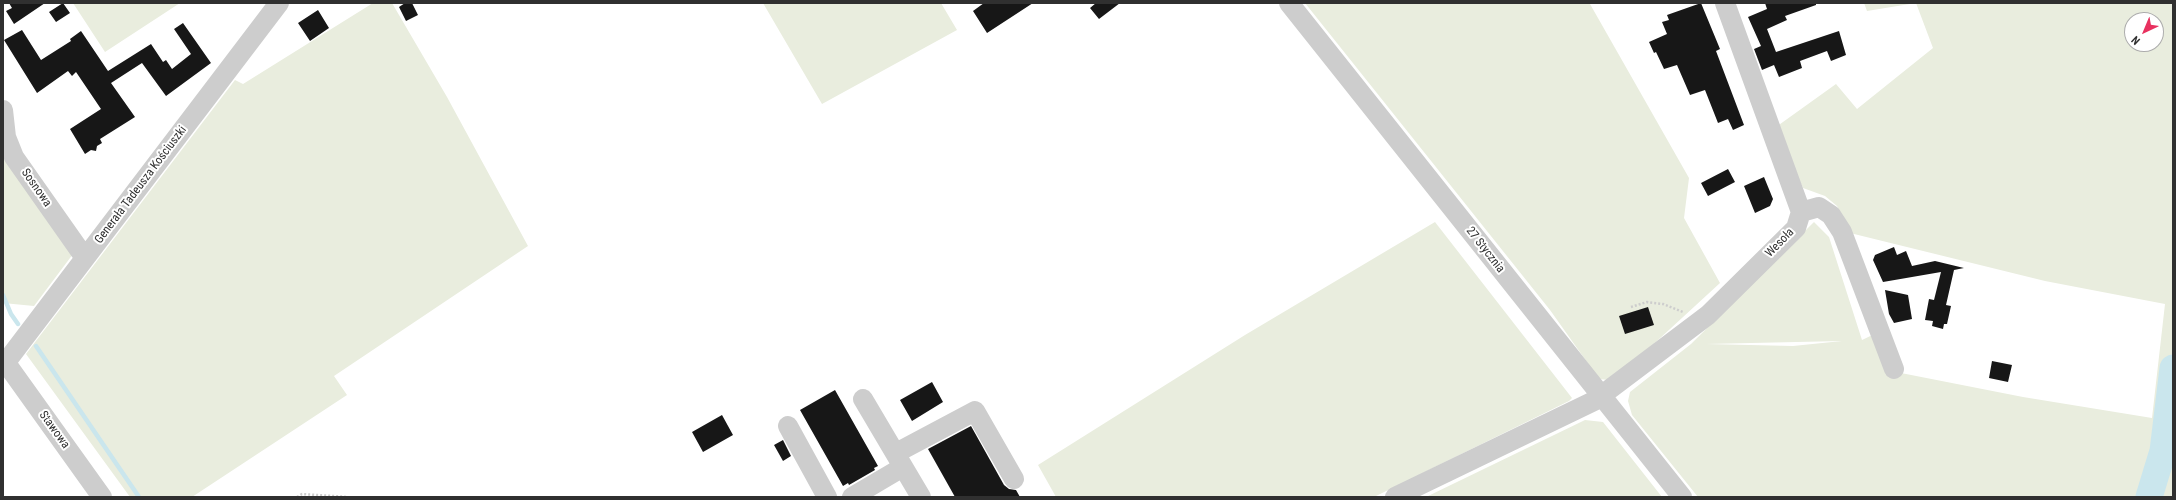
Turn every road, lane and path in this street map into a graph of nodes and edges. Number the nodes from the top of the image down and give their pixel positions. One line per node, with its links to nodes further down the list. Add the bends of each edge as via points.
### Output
1 (279, 3): 6 (street, Generała Tadeusza Kościuszki)
2 (1289, 3): 11 (street, 27 Stycznia)
3 (1726, 3): 5 (street)
4 (3, 110): 6 (street, Sosnowa, via 6,137 14,157)
5 (1801, 212): 8 (street, Wesoła, via 1796,228); 10 (street, via 1819,207 1831,215 1842,232)
6 (85, 258): 9 (street, Generała Tadeusza Kościuszki)
7 (1631, 307): 8 (path, via 1647,302 1662,304 1687,313)
8 (1701, 322): 11 (street, Wesoła)
9 (4, 365): 16 (street, Stawowa)
10 (1894, 369)
11 (1602, 396): 22 (street, Wesoła); 23 (street, 27 Stycznia)
12 (863, 399): 14 (street)
13 (788, 426): 19 (street)
14 (899, 460): 15 (street, via 975,410); 20 (street); 21 (street)
15 (1014, 479)
16 (102, 497)
17 (296, 497): 18 (path, via 302,494)
18 (348, 497)
19 (827, 497)
20 (852, 497)
21 (921, 497)
22 (1395, 497)
23 (1682, 497)

